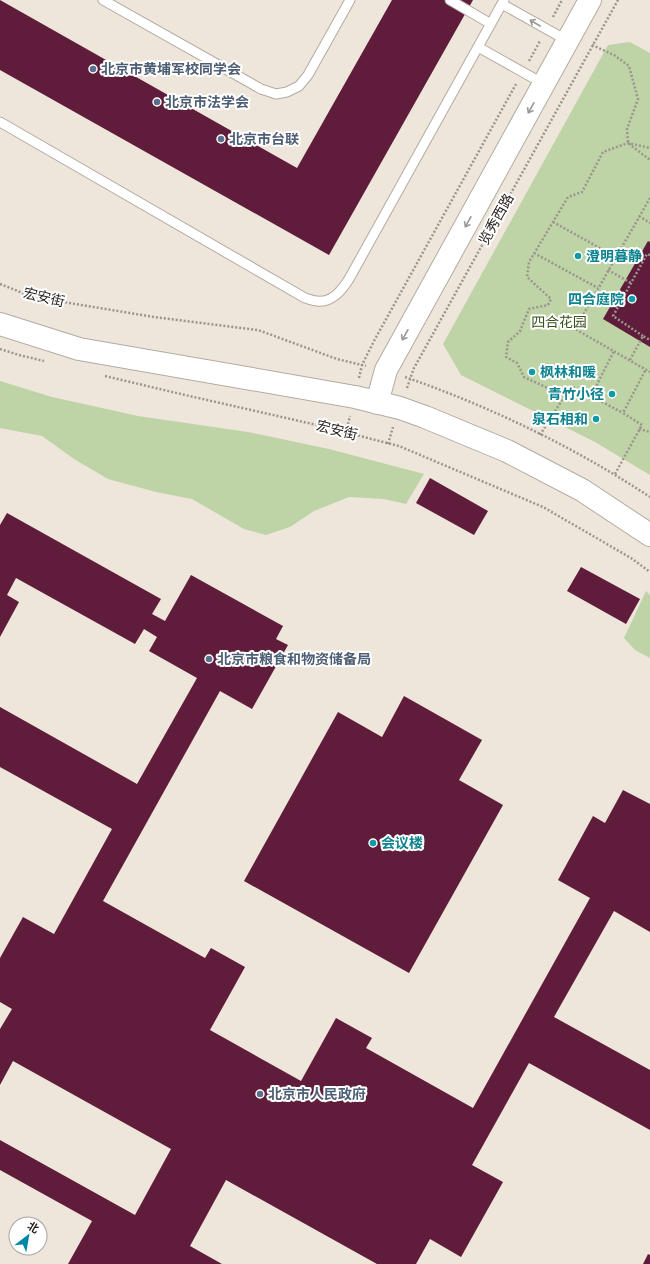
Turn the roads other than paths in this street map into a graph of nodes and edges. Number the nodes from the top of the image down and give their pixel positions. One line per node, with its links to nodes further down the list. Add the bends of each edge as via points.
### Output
1 (103, 0): 2 (lane, via 261,89 276,94 299,86 308,75)
2 (350, 0)
3 (450, 0): 6 (lane)
4 (590, 0): 7 (street, 览秀西路)
5 (503, 2): 6 (lane); 7 (lane, one-way to 5)
6 (491, 24): 8 (lane)
7 (568, 41): 9 (street, 览秀西路)
8 (478, 47): 9 (lane); 10 (lane, via 349,279 341,291 332,298 319,302 305,298)
9 (544, 84): 12 (street, 览秀西路, one-way to 12, via 386,370)
10 (0, 122)
11 (0, 324): 12 (street, via 79,349)
12 (377, 403): 13 (street, via 425,416 507,451 582,490)
13 (650, 535)

